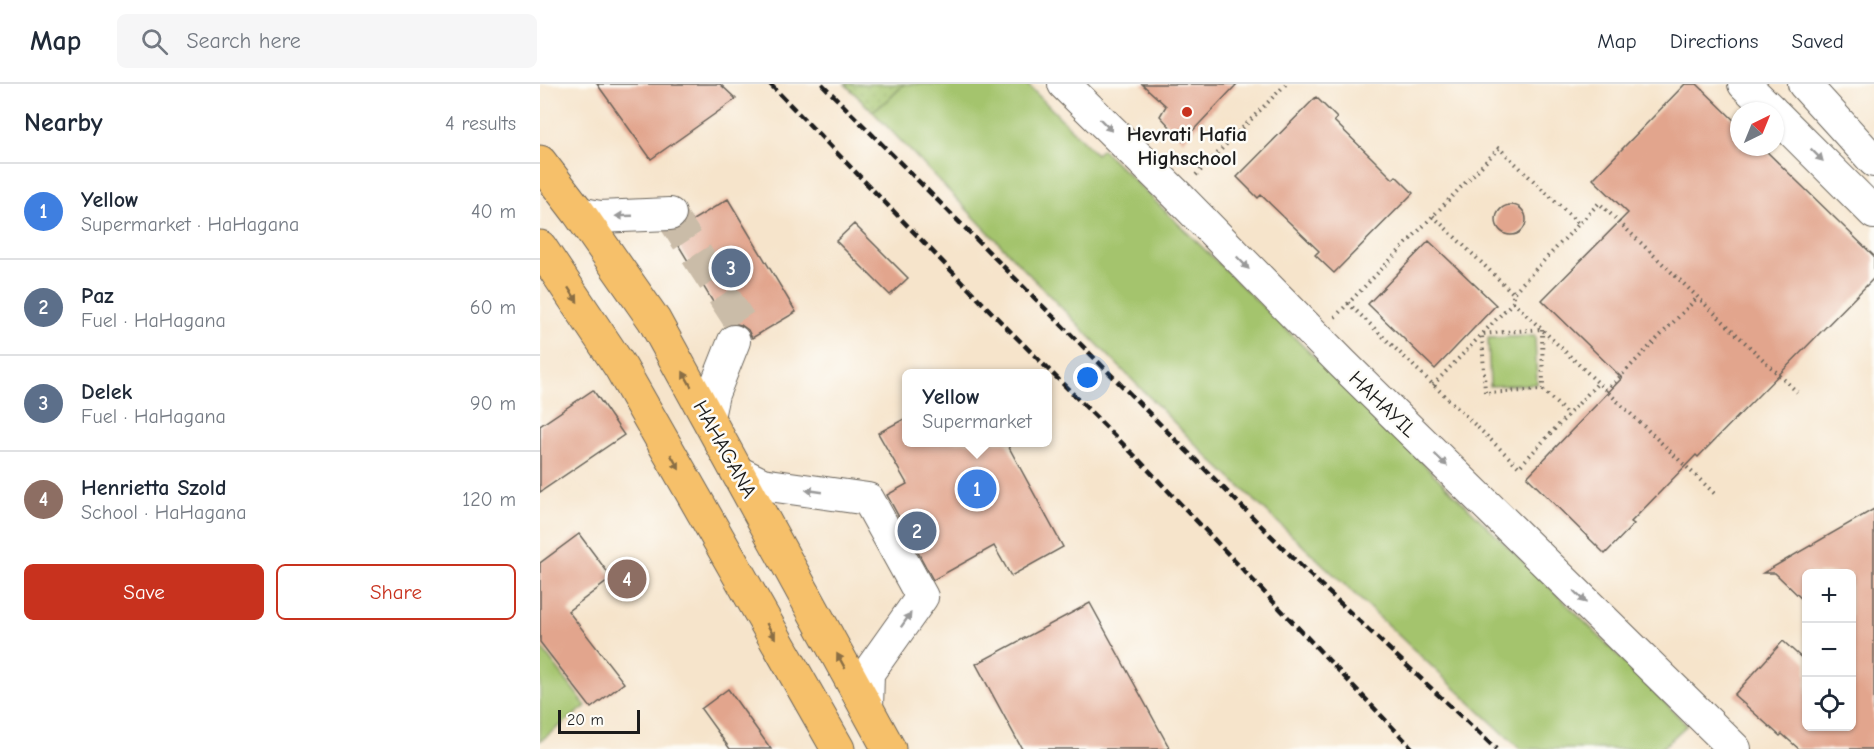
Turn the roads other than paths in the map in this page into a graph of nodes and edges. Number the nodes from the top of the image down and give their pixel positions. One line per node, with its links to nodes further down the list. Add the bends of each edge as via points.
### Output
1 (1064, 84): 18 (street, HAHAYIL, one-way to 18)
2 (1744, 84): 4 (street)
3 (1804, 84): 6 (street)
4 (1763, 102)
5 (1784, 123): 9 (street, one-way to 9)
6 (1874, 160)
7 (540, 162): 8 (highway, HAHAGANA)
8 (579, 213): 10 (street, one-way to 8, via 599,217); 13 (highway, HAHAGANA, one-way to 8, via 654,320)
9 (1874, 213)
10 (670, 214)
11 (540, 247): 16 (highway, one-way to 16, via 621,368)
12 (734, 341): 13 (street, via 713,393)
13 (708, 417): 14 (highway, HAHAGANA)
14 (738, 472): 15 (highway, HAHAGANA, one-way to 14); 15 (street, one-way to 14, via 868,673 922,597 868,499 762,484)
15 (867, 708): 17 (highway, HAHAGANA)
16 (838, 749)
17 (889, 749)
18 (1735, 749)

